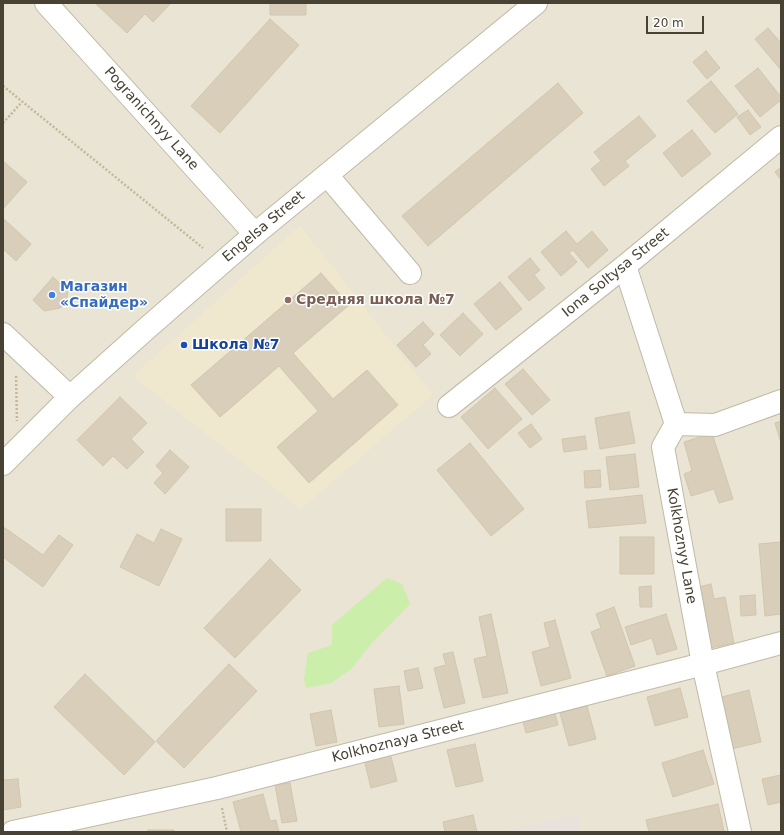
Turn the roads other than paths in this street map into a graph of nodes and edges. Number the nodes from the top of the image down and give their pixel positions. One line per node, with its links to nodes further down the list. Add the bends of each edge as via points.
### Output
1 (46, 3): 5 (street, Pogranichnyy Lane)
2 (536, 3): 4 (street, Engelsa Street)
3 (781, 137): 6 (street, Iona Soltysa Street)
4 (327, 175): 5 (street, Engelsa Street); 7 (street)
5 (255, 234): 9 (street, Engelsa Street)
6 (625, 266): 11 (street, Iona Soltysa Street); 12 (street)
7 (410, 273)
8 (10, 340): 9 (street)
9 (70, 397): 13 (street, Engelsa Street)
10 (781, 401): 12 (street, via 715,425)
11 (450, 406)
12 (676, 424): 15 (street, Kolkhoznyy Lane, via 663,447)
13 (8, 459)
14 (781, 643): 15 (street, Kolkhoznaya Street)
15 (703, 664): 16 (street, Kolkhoznaya Street, via 217,788); 17 (street, Kolkhoznyy Lane)
16 (13, 832)
17 (740, 832)

